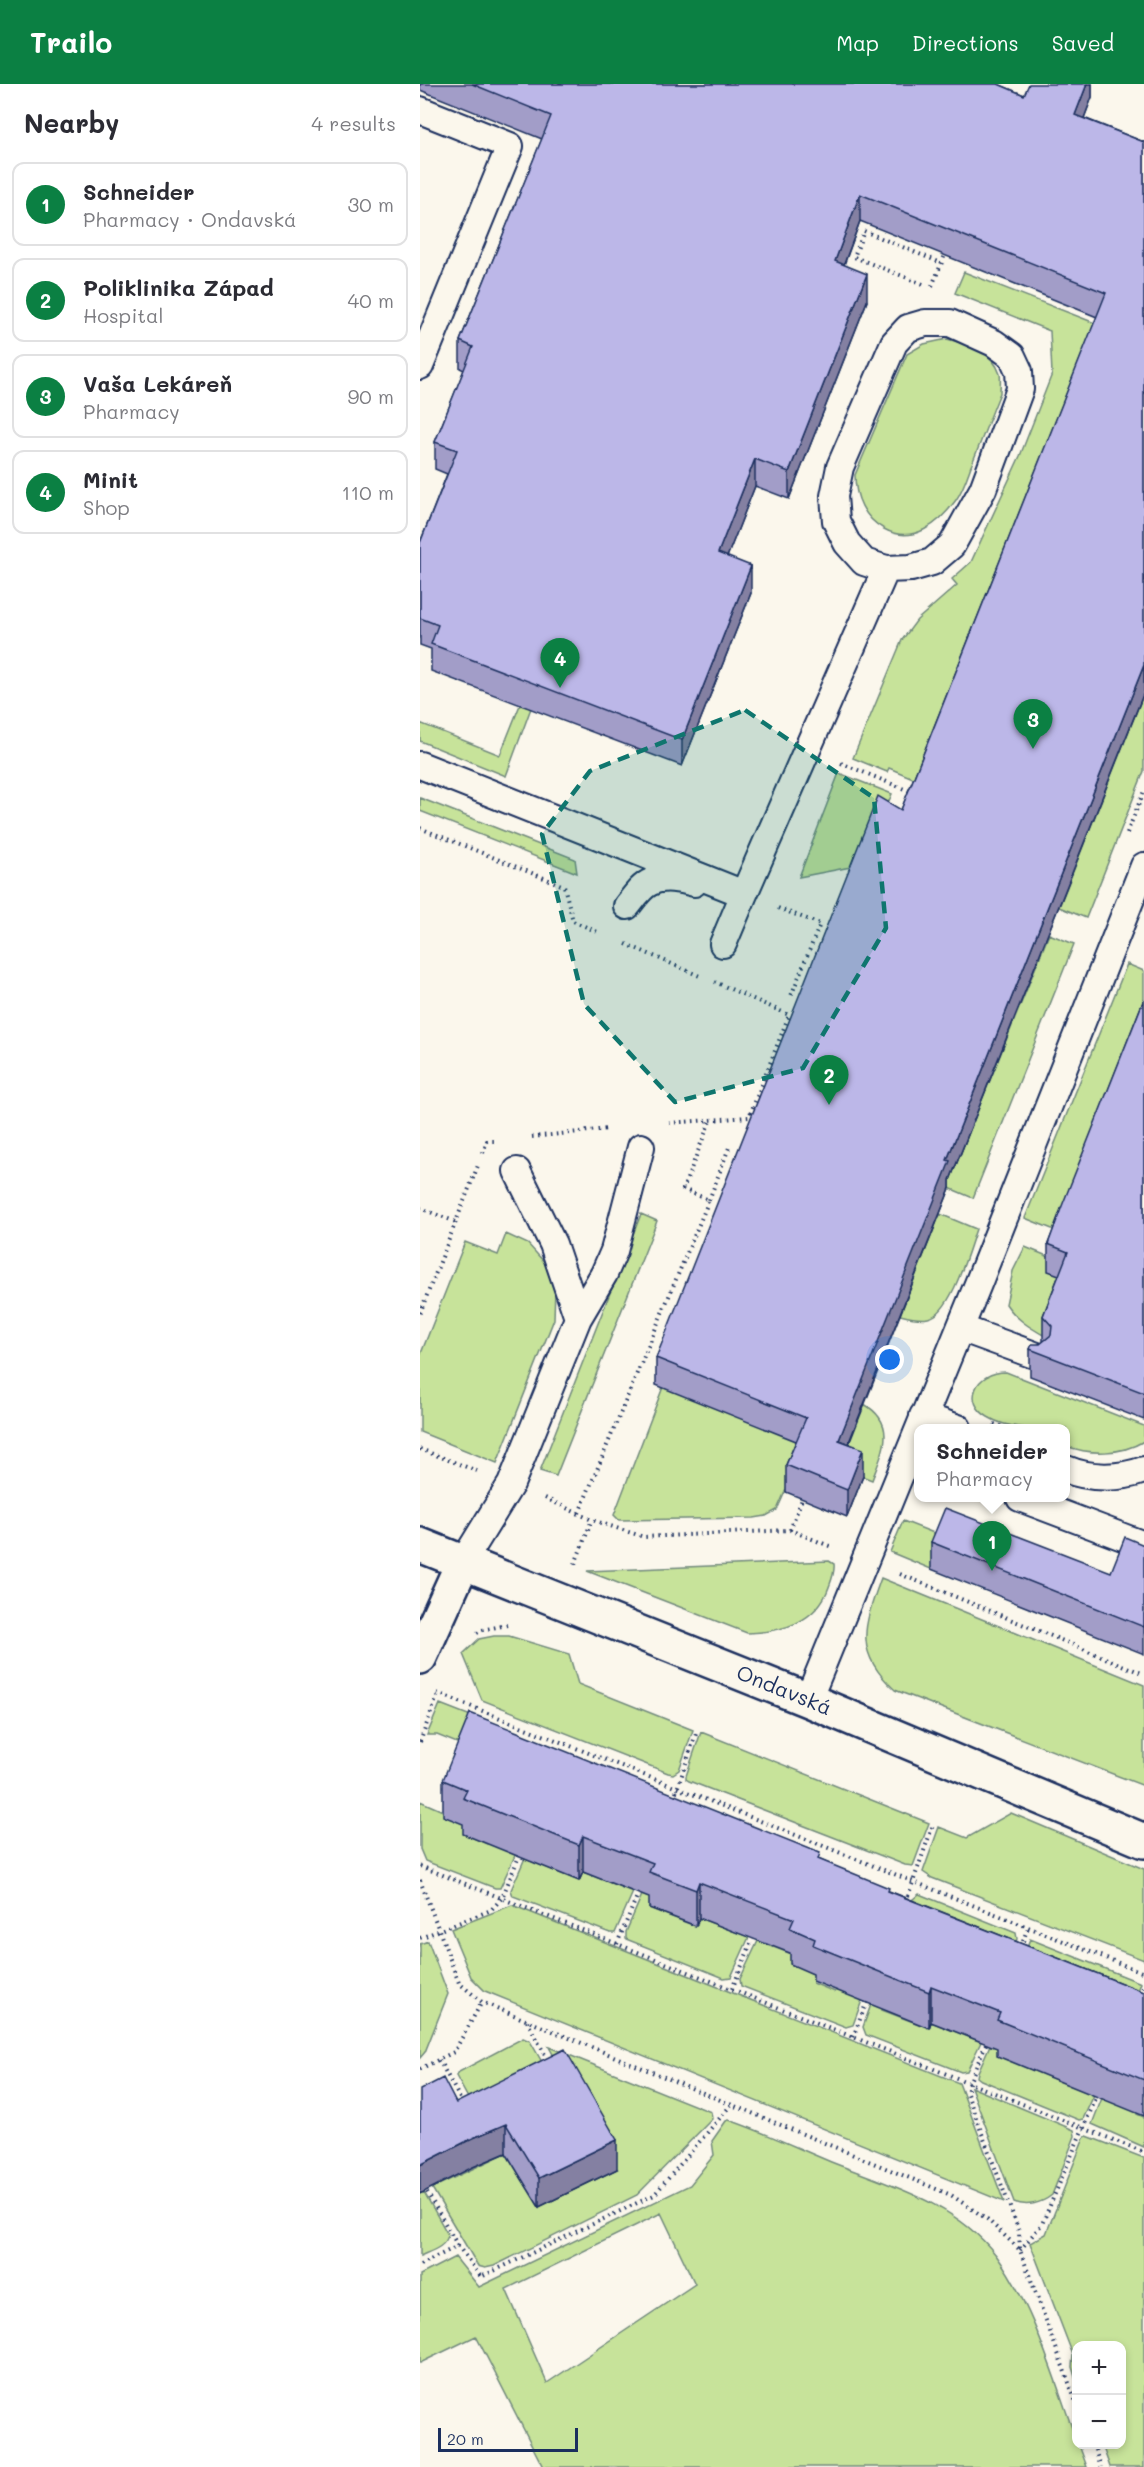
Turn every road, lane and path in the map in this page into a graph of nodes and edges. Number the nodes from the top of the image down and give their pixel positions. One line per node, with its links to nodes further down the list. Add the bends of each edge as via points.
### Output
1 (420, 110): 4 (lane, via 510,146)
2 (945, 255): 3 (path)
3 (941, 263): 3 (path, via 932,286 854,257 864,231)
4 (420, 366)
5 (886, 569): 5 (lane, via 932,562 952,544 982,489 1020,389 1019,371 1012,356 974,332 950,323 908,328 894,343 840,467 834,496 836,520 847,543 864,561); 6 (lane)
6 (807, 749): 8 (path, via 909,791); 12 (lane)
7 (420, 765): 10 (lane)
8 (906, 800)
9 (420, 828): 13 (path, via 564,885 573,921)
10 (647, 855): 12 (lane); 12 (lane, via 627,906 651,882 685,880 705,887 720,903 726,921 723,944)
11 (1144, 866): 29 (lane)
12 (744, 894): 15 (path, via 820,924)
13 (604, 934)
14 (625, 944): 16 (path, via 789,1016 749,1118)
15 (791, 996)
16 (710, 1121): 17 (path); 24 (path, via 683,1189)
17 (663, 1123)
18 (616, 1128): 19 (path)
19 (522, 1138)
20 (499, 1140): 26 (path, via 487,1142)
21 (730, 1145): 24 (path)
22 (641, 1147): 28 (lane, via 614,1251)
23 (518, 1171): 28 (lane, via 553,1244)
24 (709, 1200): 41 (path)
25 (420, 1208): 26 (path)
26 (456, 1222): 27 (path)
27 (420, 1313)
28 (578, 1318): 38 (lane)
29 (960, 1328): 30 (lane); 31 (lane)
30 (1037, 1356)
31 (923, 1416): 32 (lane); 33 (lane)
32 (921, 1424)
33 (946, 1424)
34 (420, 1449): 38 (path)
35 (913, 1457): 45 (lane)
36 (1070, 1470): 37 (lane, via 1106,1476)
37 (1144, 1470)
38 (511, 1484): 41 (path); 46 (lane)
39 (802, 1499): 42 (path)
40 (1033, 1502): 44 (lane)
41 (579, 1513): 42 (path, via 644,1537)
42 (790, 1530): 45 (path)
43 (420, 1545): 46 (street, Ondavská)
44 (1144, 1545)
45 (864, 1560): 50 (path); 54 (lane)
46 (463, 1562): 49 (street); 54 (street, Ondavská)
47 (510, 1625): 48 (path)
48 (474, 1635)
49 (420, 1657)
50 (1144, 1674)
51 (443, 1684): 53 (path)
52 (429, 1690): 53 (path)
53 (439, 1694): 56 (path); 57 (path)
54 (808, 1700): 63 (street, Ondavská)
55 (697, 1731): 59 (path)
56 (420, 1742)
57 (564, 1743): 58 (path); 59 (path)
58 (560, 1752)
59 (678, 1789): 60 (path); 62 (path)
60 (670, 1807)
61 (933, 1825): 68 (path)
62 (795, 1835): 64 (path); 68 (path)
63 (1144, 1841)
64 (791, 1845)
65 (523, 1848): 70 (path)
66 (420, 1866): 70 (path)
67 (420, 1880): 73 (path)
68 (915, 1882): 71 (path); 72 (path)
69 (638, 1894): 76 (path)
70 (502, 1899): 73 (path, via 491,1910); 76 (path)
71 (905, 1904)
72 (1028, 1927): 77 (path); 78 (path)
73 (439, 1930): 74 (path); 83 (path, via 459,1983)
74 (420, 1938)
75 (753, 1939): 80 (path)
76 (617, 1944): 80 (path)
77 (1019, 1952)
78 (1144, 1973)
79 (1144, 1985): 82 (path)
80 (732, 1989): 85 (path)
81 (869, 1997): 85 (path)
82 (1138, 1998)
83 (482, 2002): 84 (path); 87 (path, via 454,2052)
84 (527, 2021): 89 (path); 93 (path)
85 (853, 2037): 90 (path)
86 (986, 2044): 90 (path)
87 (439, 2060): 88 (path); 92 (path)
88 (420, 2069)
89 (554, 2071)
90 (969, 2083): 94 (path); 98 (path, via 967,2094 1019,2231)
91 (1097, 2096): 94 (path)
92 (463, 2105)
93 (731, 2105): 97 (path, via 654,2195 481,2277); 98 (path, via 951,2195 987,2219)
94 (1084, 2128): 95 (path); 98 (path, via 1042,2224)
95 (1144, 2152)
96 (427, 2192): 97 (path)
97 (458, 2246): 99 (path)
98 (1020, 2250): 100 (path)
99 (420, 2265)
100 (1074, 2395)
101 (1094, 2449): 102 (path)
102 (1101, 2467)

